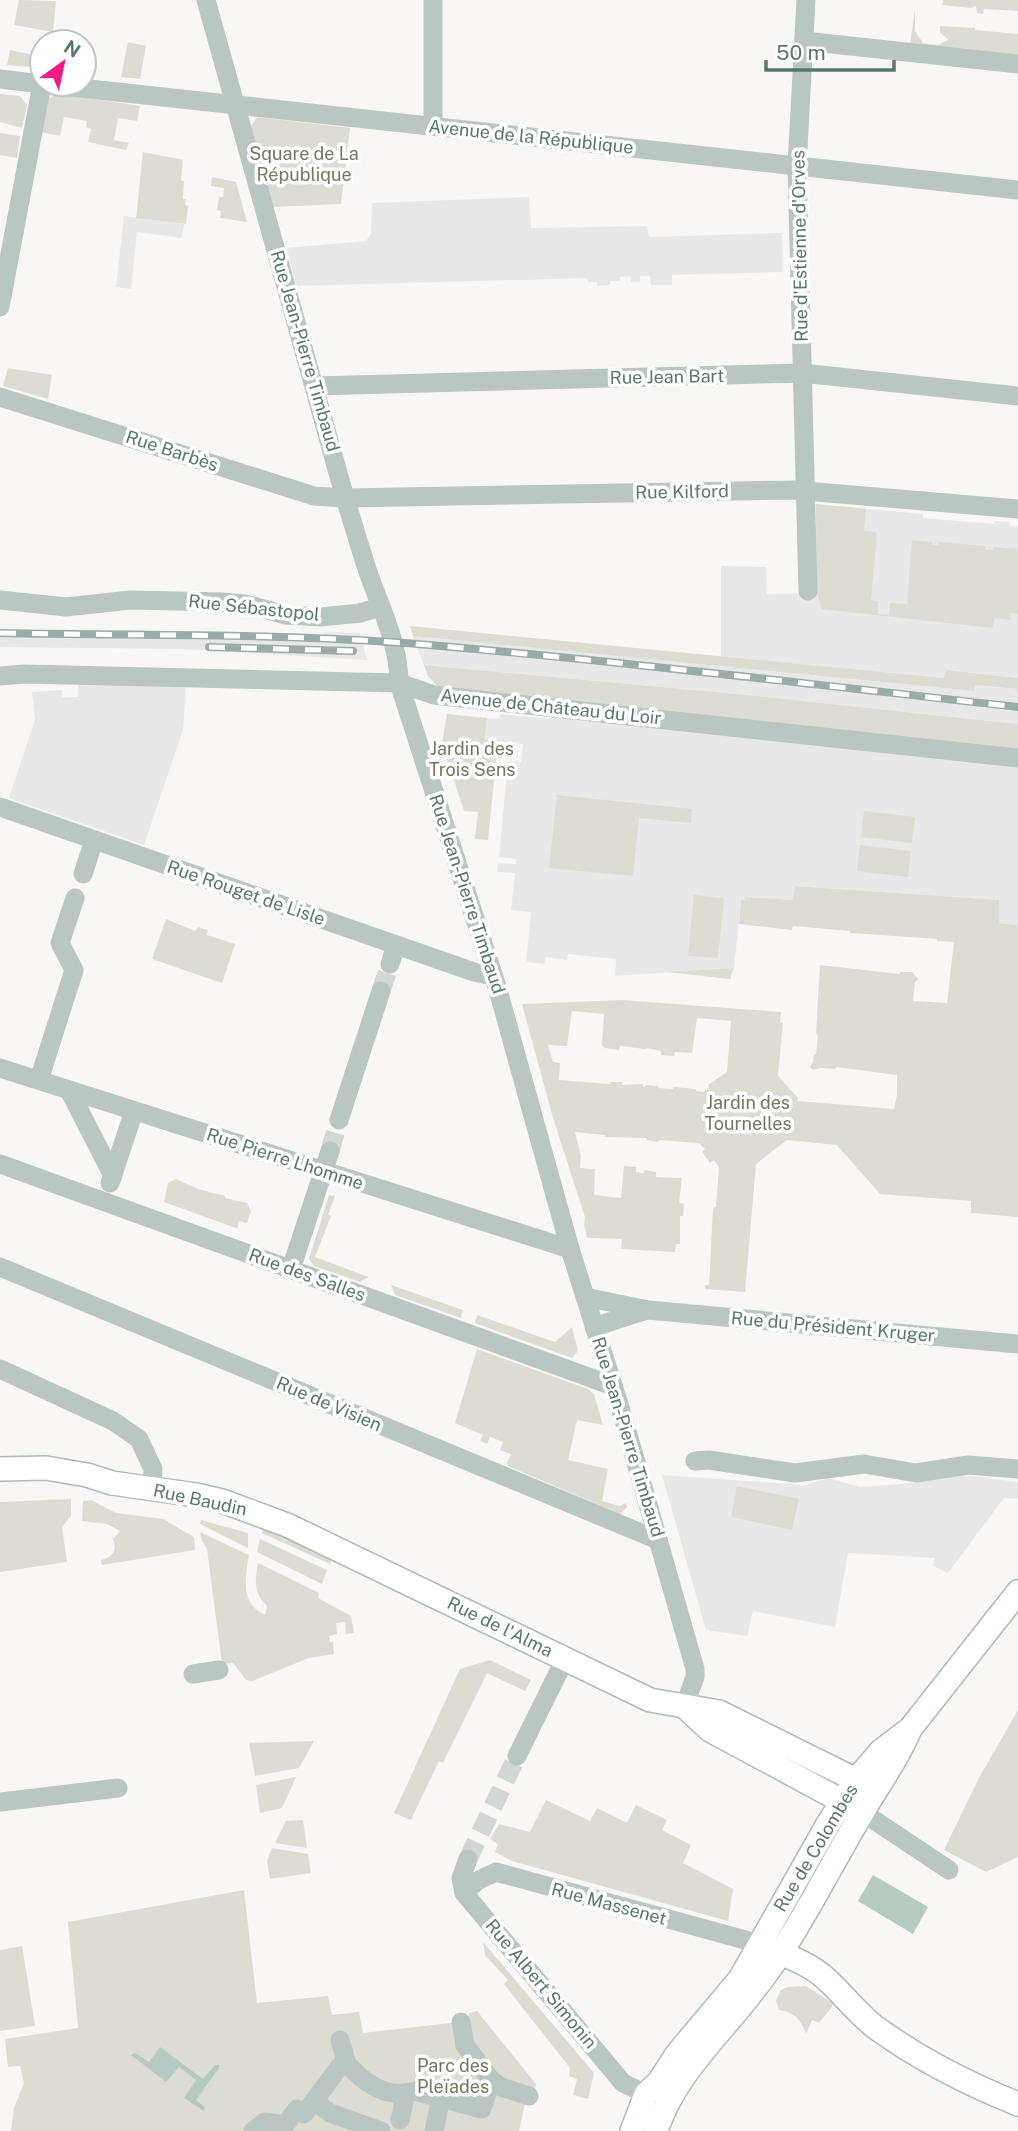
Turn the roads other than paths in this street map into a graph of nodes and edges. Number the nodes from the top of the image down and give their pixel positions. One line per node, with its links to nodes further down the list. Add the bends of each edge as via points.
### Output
1 (205, 0): 10 (street, Rue Jean-Pierre Timbaud)
2 (433, 0): 11 (street)
3 (806, 0): 4 (street, Rue d'Estienne d'Orves)
4 (804, 41): 5 (street); 12 (street, Rue d'Estienne d'Orves)
5 (1018, 64)
6 (0, 79): 7 (street, Avenue de la République)
7 (28, 82)
8 (98, 90): 10 (street, Avenue de la République)
9 (40, 98): 14 (street)
10 (235, 105): 11 (street, Avenue de la République); 16 (street, Rue Jean-Pierre Timbaud)
11 (433, 126): 12 (street, Avenue de la République)
12 (797, 166): 13 (street, Avenue de la République); 15 (street, Rue d'Estienne d'Orves)
13 (1018, 190)
14 (0, 307)
15 (802, 373): 16 (street, Rue Jean Bart); 17 (street, Rue Jean Bart); 19 (street, Rue d'Estienne d'Orves)
16 (315, 386): 20 (street, Rue Jean-Pierre Timbaud)
17 (1018, 396)
18 (0, 397): 20 (street, Rue Barbès, via 314,496)
19 (806, 491): 20 (street, Rue Kilford); 21 (street, Rue Kilford); 22 (street, Rue d'Estienne d'Orves)
20 (345, 498): 24 (street, Rue Jean-Pierre Timbaud)
21 (1018, 509)
22 (808, 591)
23 (0, 600): 24 (street, Rue Sébastopol, via 66,607 130,600 222,602 321,617)
24 (381, 607): 26 (street, Rue Jean-Pierre Timbaud, via 399,665)
25 (0, 676): 26 (street, Avenue de Château du Loir)
26 (399, 683): 27 (street, Avenue de Château du Loir, via 434,695); 32 (street, Rue Jean-Pierre Timbaud)
27 (1018, 758)
28 (0, 807): 29 (street, Rue Rouget de Lisle)
29 (94, 840): 30 (street); 32 (street, Rue Rouget de Lisle, via 393,955)
30 (83, 874)
31 (75, 898): 35 (street, via 60,943 74,970)
32 (494, 976): 44 (street, Rue Jean-Pierre Timbaud)
33 (381, 991): 38 (street)
34 (0, 1068): 35 (street, Rue Pierre Lhomme)
35 (35, 1079): 36 (street, Rue Pierre Lhomme)
36 (69, 1090): 37 (street, Rue Pierre Lhomme); 42 (street)
37 (134, 1111): 41 (street, Rue Pierre Lhomme); 42 (street)
38 (339, 1120)
39 (330, 1151): 41 (street)
40 (0, 1164): 43 (street, Rue des Salles)
41 (331, 1174): 44 (street, Rue Pierre Lhomme); 46 (street)
42 (113, 1176): 43 (street)
43 (104, 1201): 46 (street, Rue des Salles)
44 (570, 1249): 47 (street, Rue Jean-Pierre Timbaud)
45 (0, 1267): 60 (street, Rue de Visien)
46 (291, 1269): 52 (street, Rue des Salles)
47 (585, 1297): 48 (street, Rue du Président Kruger); 49 (street, Rue Jean-Pierre Timbaud)
48 (648, 1310): 49 (street, Rue du Président Kruger); 50 (street, Rue du Président Kruger)
49 (594, 1327): 52 (street, Rue Jean-Pierre Timbaud)
50 (1018, 1344)
51 (0, 1369): 58 (street, via 113,1421 139,1438 153,1469)
52 (613, 1386): 60 (street, Rue Jean-Pierre Timbaud)
53 (702, 1460): 55 (street, via 795,1473 864,1464 916,1473 968,1465)
54 (0, 1469): 56 (main road, Rue Baudin, via 46,1468)
55 (1018, 1469)
56 (75, 1474): 57 (main road, Rue Baudin); 58 (main road, Rue Baudin)
57 (0, 1481)
58 (152, 1489): 59 (main road, Rue Baudin, via 222,1501)
59 (319, 1540): 62 (main road, Rue de l'Alma)
60 (658, 1540): 65 (street, Rue Jean-Pierre Timbaud, via 694,1664 695,1677)
61 (1013, 1607): 67 (main road, Rue de Colombes, via 910,1729 890,1742)
62 (565, 1659): 65 (main road, Rue de l'Alma, via 650,1700); 66 (street)
63 (219, 1670): 64 (street)
64 (193, 1674)
65 (684, 1707): 67 (main road, Rue de l'Alma, via 719,1712); 69 (main road, Rue de l'Alma, via 710,1730)
66 (517, 1756)
67 (865, 1786): 69 (main road, Rue de Colombes); 71 (main road, Rue de Colombes)
68 (118, 1788): 70 (street)
69 (842, 1800): 71 (main road, Rue de l'Alma); 75 (main road, Rue de Colombes)
70 (0, 1802)
71 (862, 1812): 73 (street); 75 (main road, Rue de Colombes)
72 (468, 1859): 74 (street, via 461,1878)
73 (949, 1870)
74 (464, 1893): 75 (street, Rue Massenet, via 496,1872); 82 (street, Rue Albert Simonin, via 623,2083)
75 (771, 1949): 82 (main road, via 751,1994 687,2070); 85 (main road, via 824,1976 872,2024 905,2048)
76 (461, 2022): 79 (street, via 465,2045)
77 (340, 2040): 78 (street)
78 (347, 2064): 80 (street, via 369,2084); 84 (street, via 340,2066)
79 (491, 2080): 81 (street); 83 (street, via 482,2109)
80 (406, 2093): 83 (street); 86 (street)
81 (529, 2096)
82 (657, 2097): 90 (main road); 91 (main road)
83 (441, 2098): 89 (street)
84 (314, 2101): 87 (street, via 304,2114 297,2109 285,2125 265,2122); 88 (street, via 330,2113)
85 (1018, 2104)
86 (405, 2125): 88 (street, via 388,2121)
87 (253, 2131)
88 (381, 2131)
89 (434, 2131)
90 (632, 2131)
91 (656, 2131)

